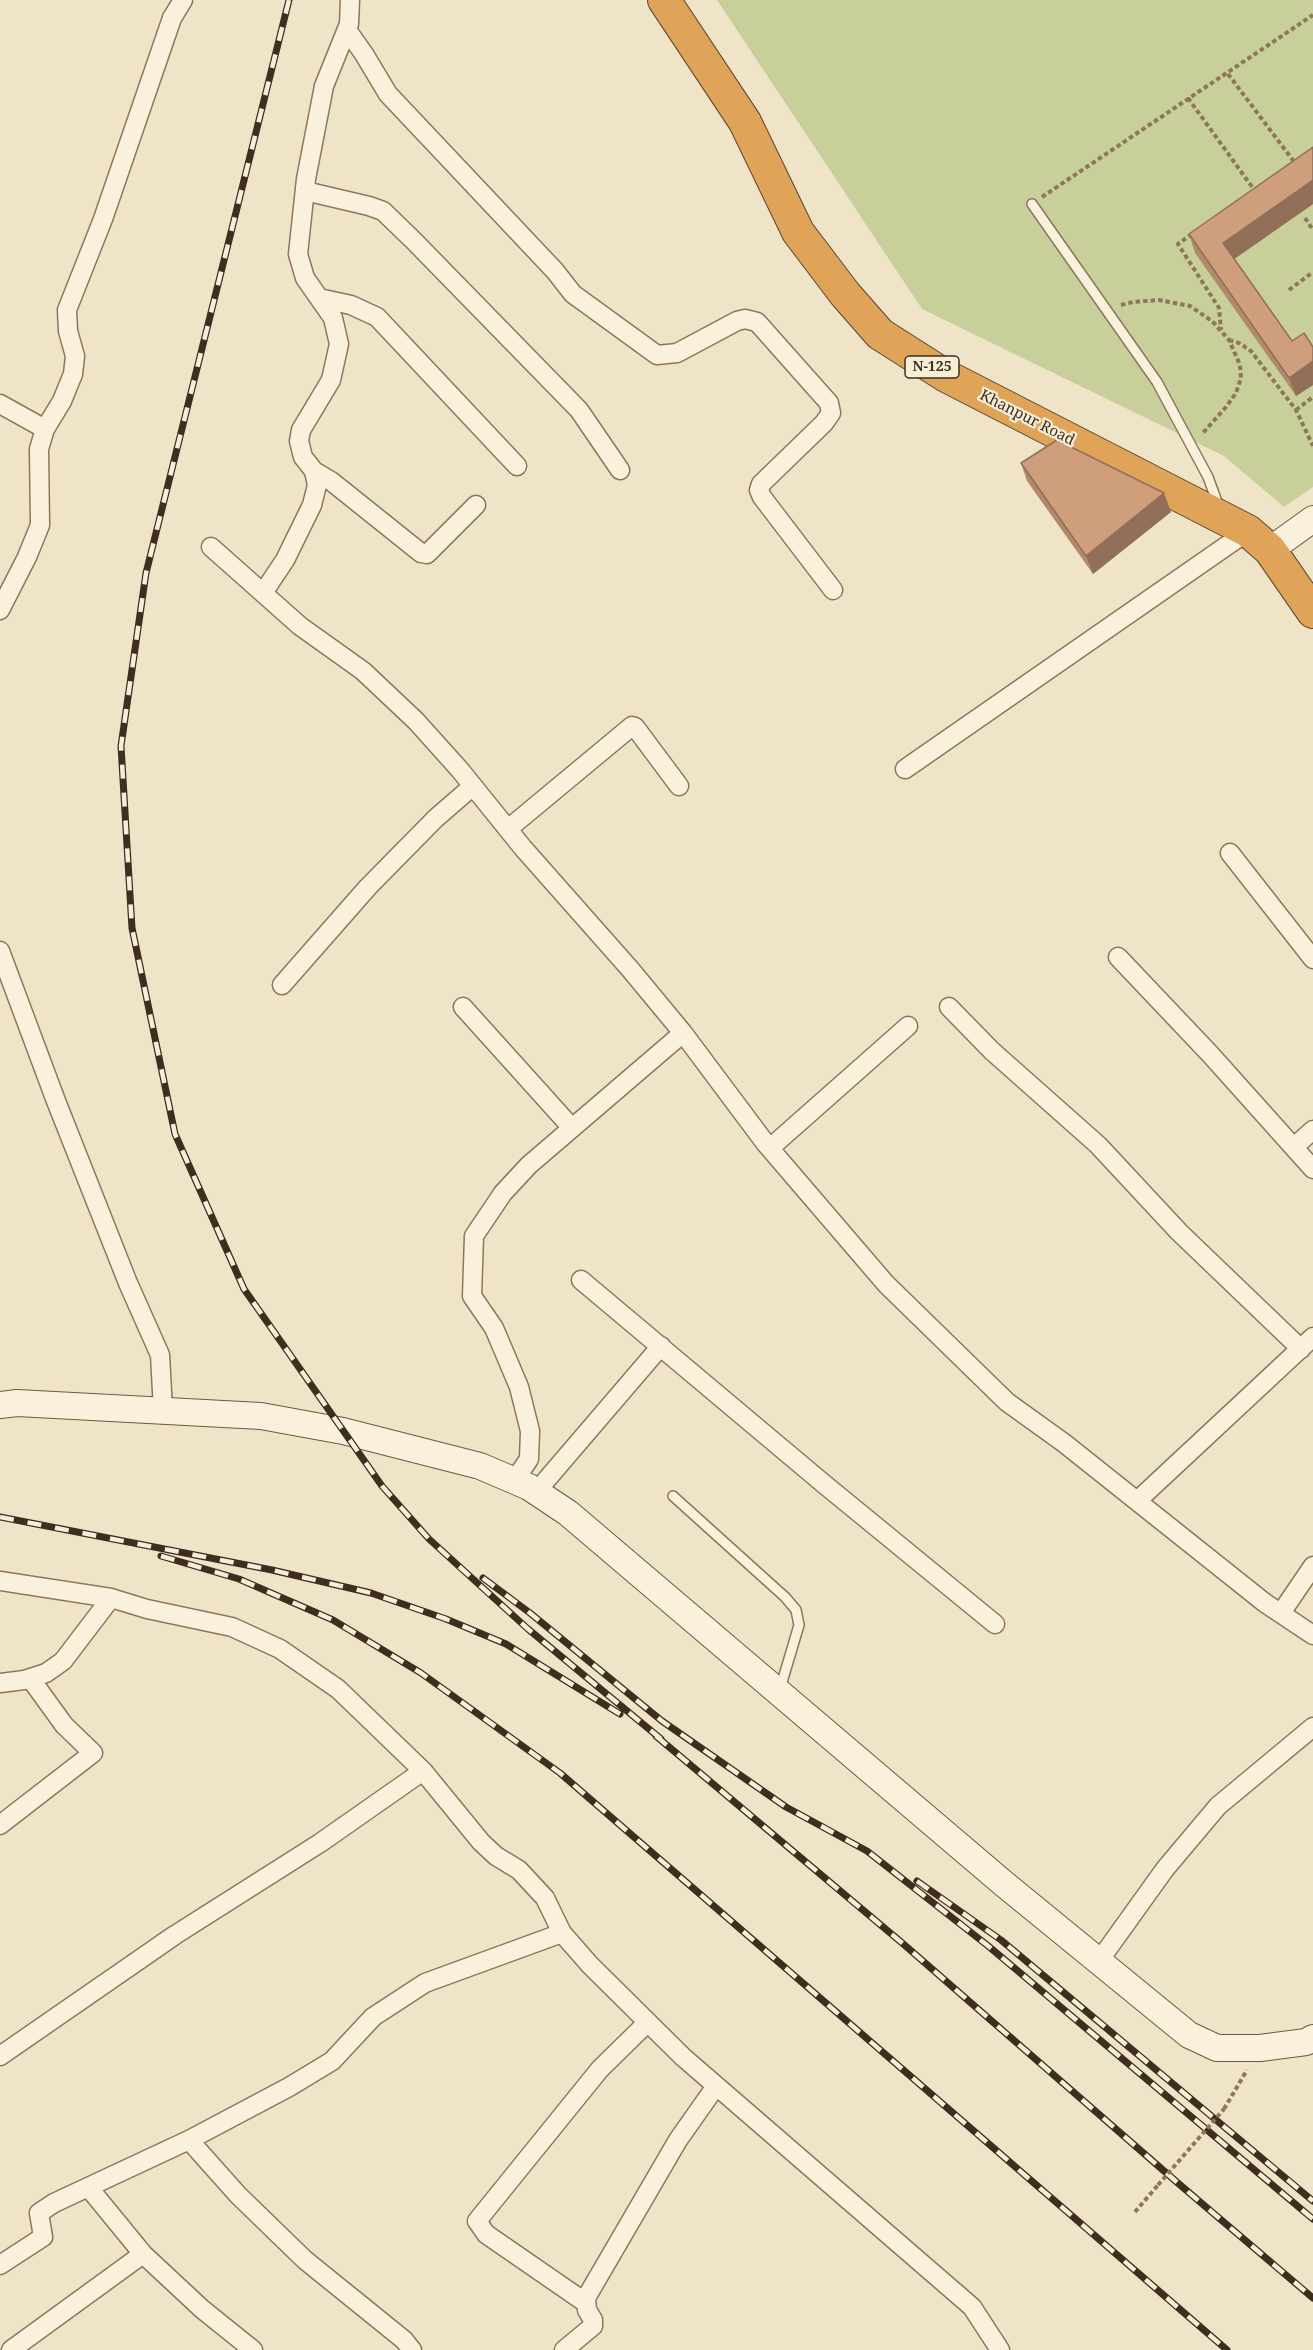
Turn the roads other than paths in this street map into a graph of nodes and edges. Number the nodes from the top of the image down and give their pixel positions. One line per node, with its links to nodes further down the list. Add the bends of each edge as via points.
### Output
1 (183, 0): 9 (street, via 172,18 103,219 67,310 74,374)
2 (350, 0): 4 (street)
3 (664, 0): 15 (highway, Khanpur Road / N-125, via 745,122 798,232 880,334 946,376)
4 (347, 30): 5 (street, via 324,86); 17 (street, via 388,94 573,294 657,355 677,353 737,321 757,322 829,403 831,413 824,423 759,490)
5 (305, 190): 7 (street, via 298,254 305,278); 11 (street, via 383,211 579,410)
6 (1032, 204): 15 (lane, via 1157,382 1208,477)
7 (319, 297): 10 (street, via 377,317); 12 (street, via 333,318 339,344 331,380 301,430 303,457)
8 (0, 404): 9 (street)
9 (45, 429): 19 (street, via 39,449 40,525)
10 (517, 466)
11 (620, 470)
12 (314, 471): 13 (street, via 421,553 427,554); 18 (street, via 317,485 312,505 285,560)
13 (476, 505)
14 (1313, 519): 15 (street)
15 (1247, 532): 20 (highway); 21 (street)
16 (211, 547): 18 (street)
17 (833, 590)
18 (263, 593): 22 (street, via 370,678 416,721)
19 (0, 610)
20 (1313, 612)
21 (905, 769)
22 (473, 786): 24 (street); 29 (street, via 368,887)
23 (678, 786): 24 (street, via 632,726)
24 (508, 829): 35 (street)
25 (1230, 853): 28 (street)
26 (0, 951): 30 (street)
27 (1118, 957): 38 (street)
28 (1313, 959)
29 (282, 985)
30 (14, 988): 31 (street); 45 (street, via 128,1283 160,1355)
31 (0, 1001)
32 (949, 1006): 42 (street, via 992,1051 1098,1145 1179,1232)
33 (463, 1007): 36 (street)
34 (908, 1026): 39 (street)
35 (683, 1034): 36 (street); 39 (street)
36 (572, 1128): 46 (street, via 503,1193 474,1236 472,1296 494,1328 515,1378 530,1431)
37 (1313, 1130): 38 (street)
38 (1294, 1147): 40 (street)
39 (770, 1148): 48 (street, via 886,1284 1007,1402)
40 (1313, 1169)
41 (581, 1280): 43 (street)
42 (1307, 1343): 48 (street)
43 (661, 1346): 46 (street); 53 (street)
44 (0, 1405): 45 (street)
45 (164, 1410): 46 (street, via 261,1416 343,1431 480,1466)
46 (525, 1486): 57 (street, via 568,1513)
47 (673, 1496): 57 (lane, via 796,1610 799,1625)
48 (1137, 1502): 52 (street)
49 (1313, 1566): 52 (street)
50 (0, 1581): 51 (street)
51 (111, 1598): 55 (street, via 63,1661); 59 (street, via 232,1627 280,1649 338,1689)
52 (1281, 1613): 54 (street)
53 (995, 1624)
54 (1313, 1635)
55 (30, 1678): 56 (street); 60 (street, via 64,1725 93,1753)
56 (0, 1683)
57 (779, 1692): 62 (street)
58 (1313, 1727): 62 (street, via 1218,1806 1165,1869)
59 (423, 1772): 61 (street, via 482,1842 519,1870 545,1898); 65 (street)
60 (0, 1825)
61 (562, 1933): 63 (street); 67 (street, via 425,1983 373,2017 332,2061)
62 (1099, 1961): 64 (street, via 1189,2035 1217,2048 1260,2048)
63 (648, 2022): 66 (street); 71 (street, via 600,2069 477,2221 486,2234)
64 (1313, 2038)
65 (0, 2056)
66 (716, 2086): 71 (street, via 678,2140); 76 (street, via 972,2307)
67 (189, 2140): 68 (street); 74 (street, via 305,2260)
68 (89, 2188): 69 (street); 70 (street, via 39,2213 43,2237)
69 (143, 2254): 72 (street); 73 (street)
70 (0, 2265)
71 (585, 2303): 75 (street, via 593,2326)
72 (11, 2350)
73 (253, 2350)
74 (412, 2350)
75 (564, 2350)
76 (1000, 2350)

